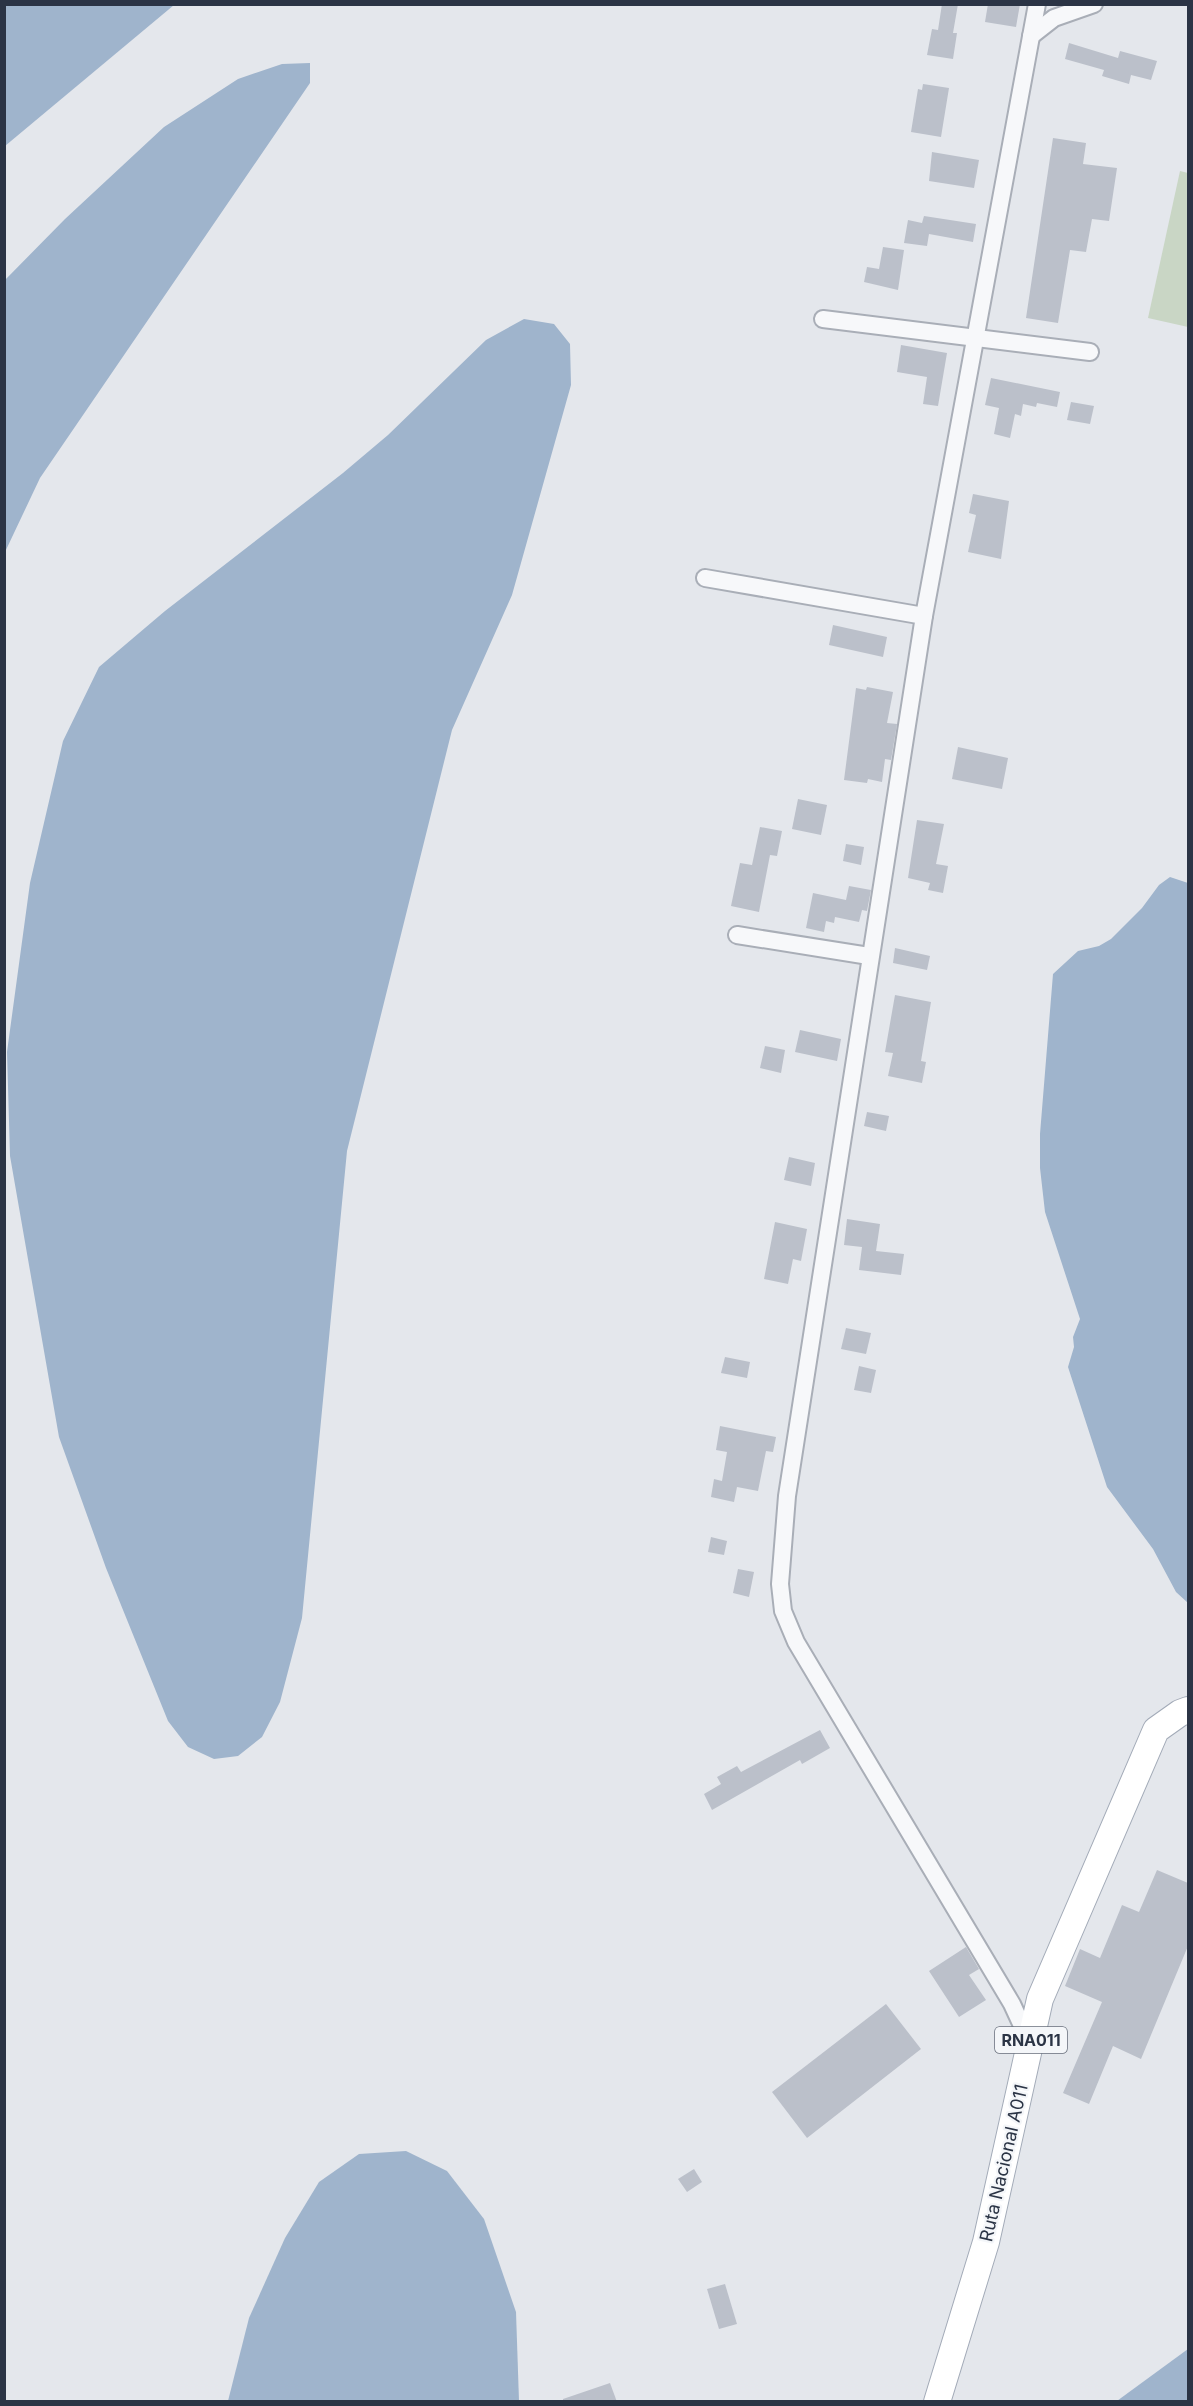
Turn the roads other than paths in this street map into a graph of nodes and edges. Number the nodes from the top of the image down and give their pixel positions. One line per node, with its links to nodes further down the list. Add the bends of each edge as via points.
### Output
1 (1037, 4): 3 (street)
2 (1094, 4): 3 (street, via 1054,18)
3 (1031, 36): 5 (street)
4 (823, 319): 5 (street)
5 (975, 339): 6 (street); 8 (street)
6 (1090, 352)
7 (705, 578): 8 (street)
8 (924, 616): 10 (street)
9 (737, 935): 10 (street)
10 (869, 956): 12 (street, via 787,1496 780,1584 783,1611 796,1642 1012,2004)
11 (1188, 1710): 12 (main road, Ruta Nacional A011 / RNA011, via 1156,1730 1040,1999)
12 (1030, 2045): 13 (main road, Ruta Nacional A011 / RNA011, via 986,2242)
13 (937, 2402)

